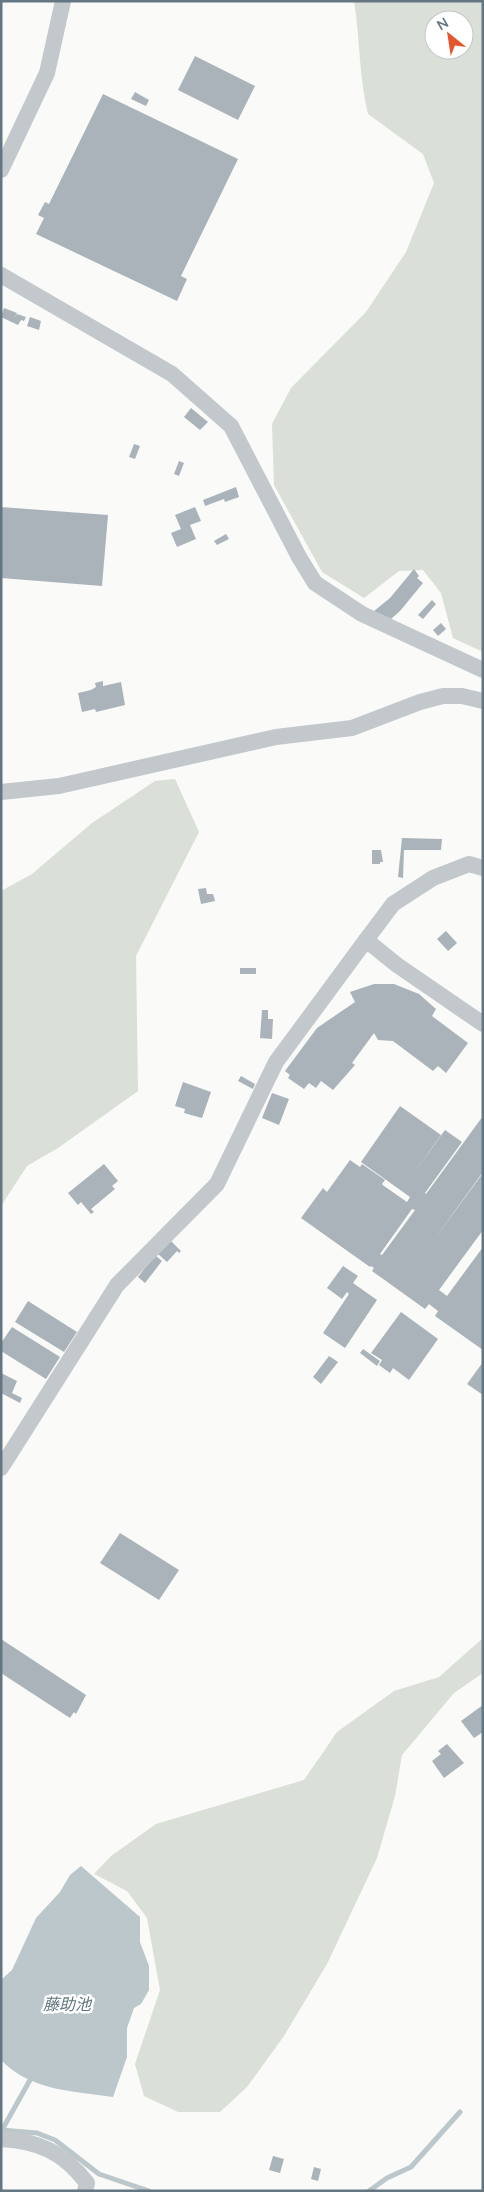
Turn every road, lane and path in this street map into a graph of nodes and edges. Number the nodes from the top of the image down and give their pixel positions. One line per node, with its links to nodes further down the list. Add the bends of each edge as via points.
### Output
1 (63, 1): 2 (street, via 47,73)
2 (1, 170)
3 (1, 275): 4 (street, via 172,374 231,426 299,557 316,583 362,614)
4 (483, 670)
5 (483, 701): 6 (street, via 443,696 352,728 276,737 59,786)
6 (1, 792)
7 (483, 868): 8 (street, via 469,864 433,878 393,904)
8 (366, 940): 9 (street); 10 (street, via 276,1062 217,1184 117,1285)
9 (483, 1024)
10 (1, 1468)
11 (1, 2139): 12 (street, via 42,2145 75,2167 87,2183)
12 (85, 2191)

